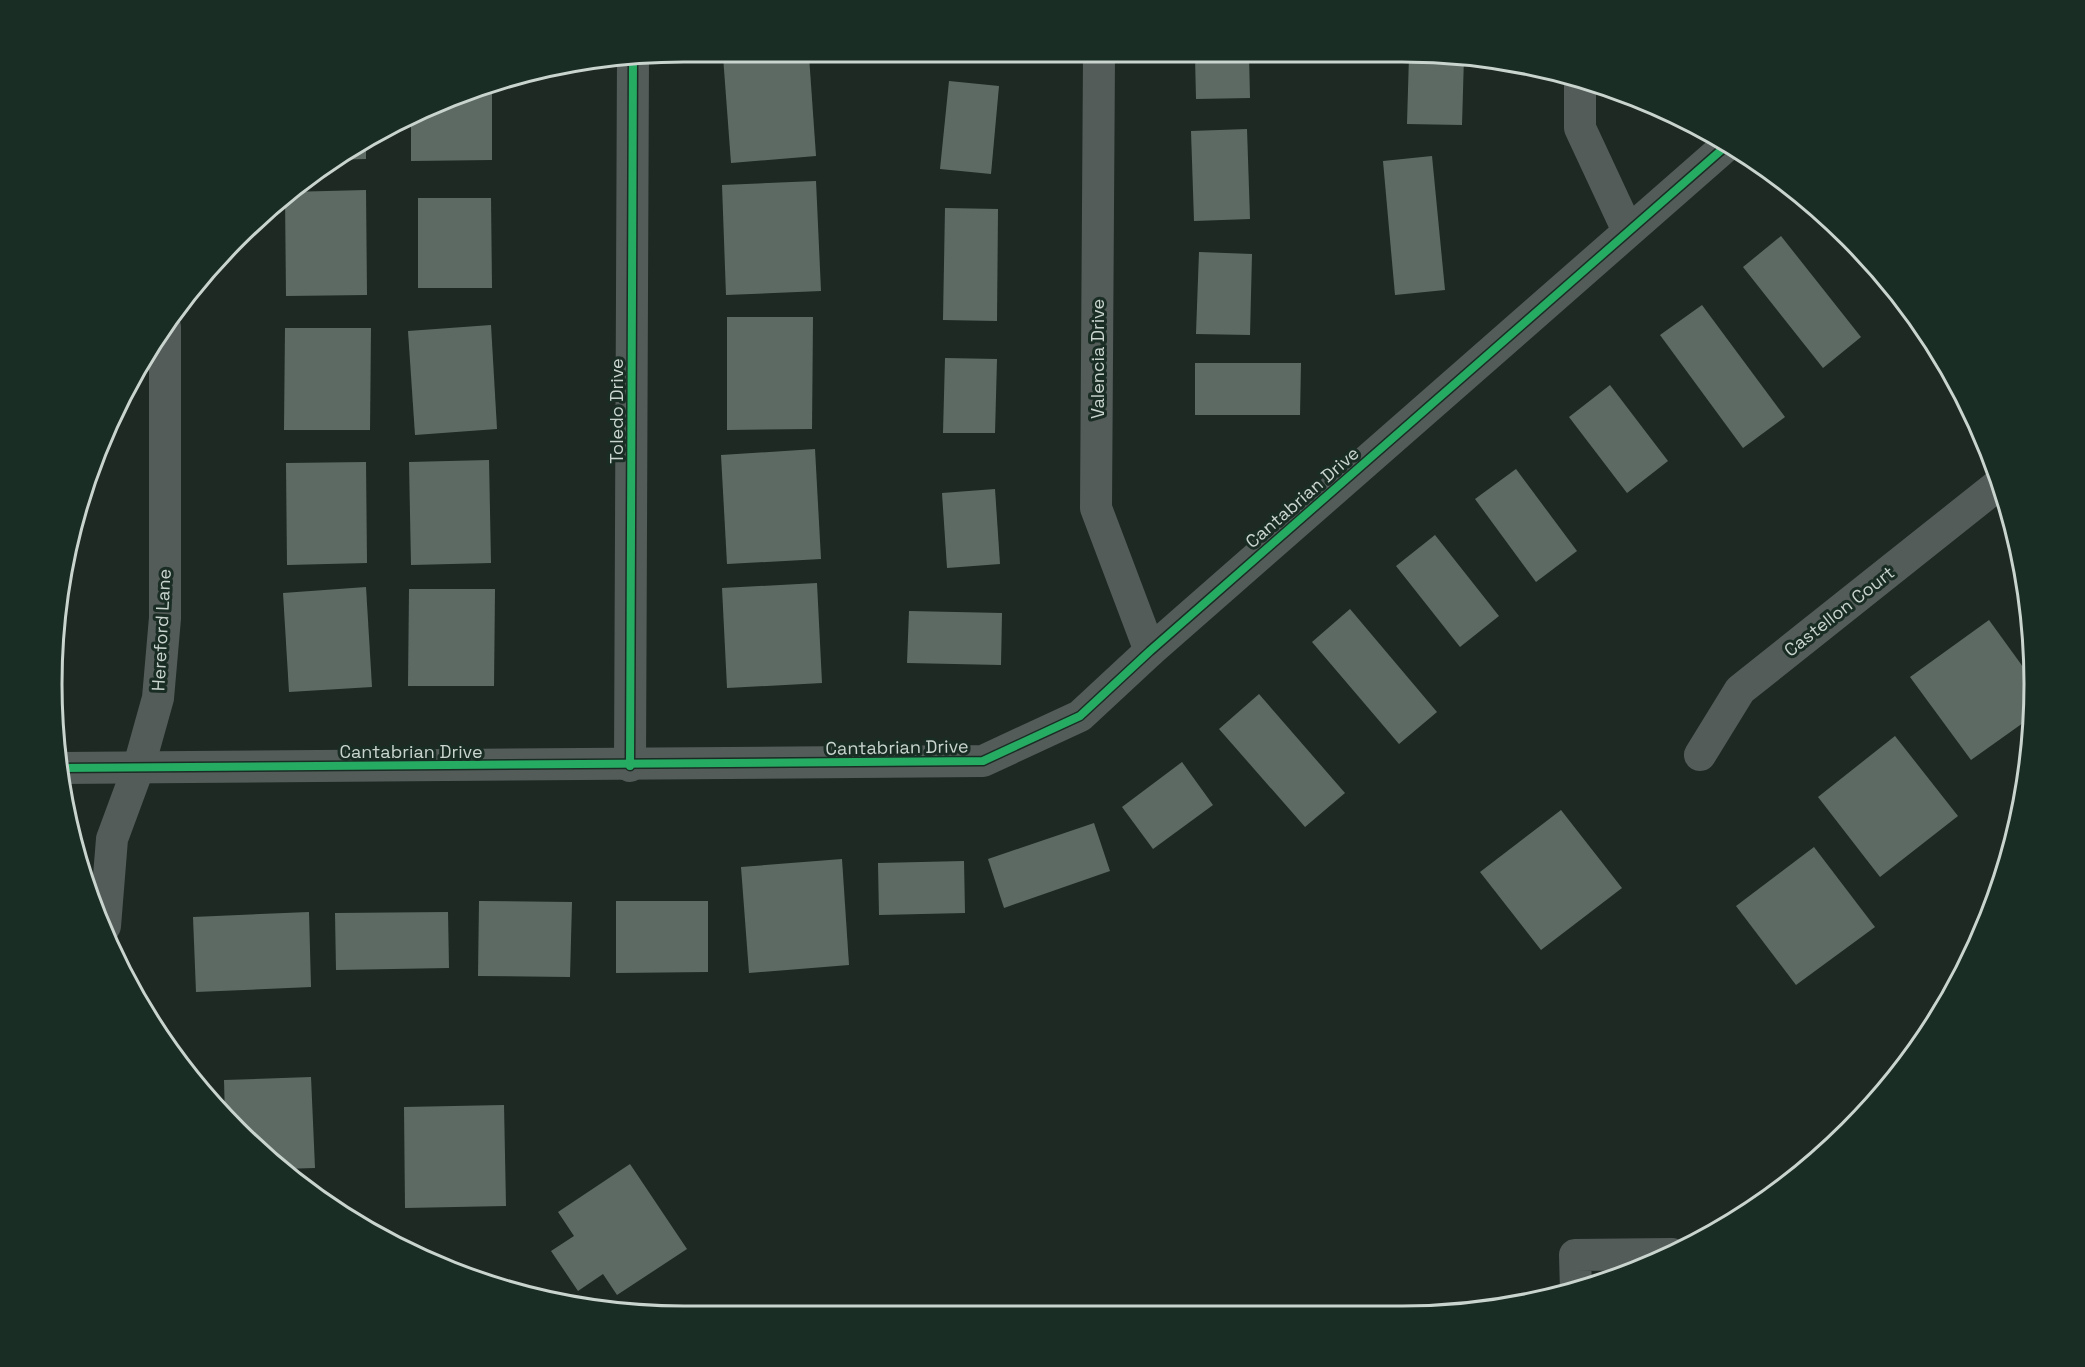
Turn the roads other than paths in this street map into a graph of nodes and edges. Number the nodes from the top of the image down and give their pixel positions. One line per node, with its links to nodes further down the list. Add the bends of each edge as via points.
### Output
1 (1099, 61): 8 (street, Valencia Drive, via 1096,508)
2 (633, 64): 10 (street, Toledo Drive)
3 (1580, 89): 5 (street, via 1580,128)
4 (1721, 150): 5 (street, Cantabrian Drive)
5 (1628, 231): 8 (street, Cantabrian Drive)
6 (165, 340): 11 (street, Hereford Lane, via 165,618 158,698)
7 (1992, 490): 9 (street, Castellon Court, via 1740,690)
8 (1150, 651): 10 (street, Cantabrian Drive, via 1080,716 983,761)
9 (1700, 755)
10 (630, 765): 11 (street, Cantabrian Drive)
11 (139, 766): 12 (street, Cantabrian Drive); 13 (street, Hereford Lane, via 112,839)
12 (67, 768)
13 (106, 914)
14 (1648, 1254): 15 (street, via 1575,1255)
15 (1576, 1280)

